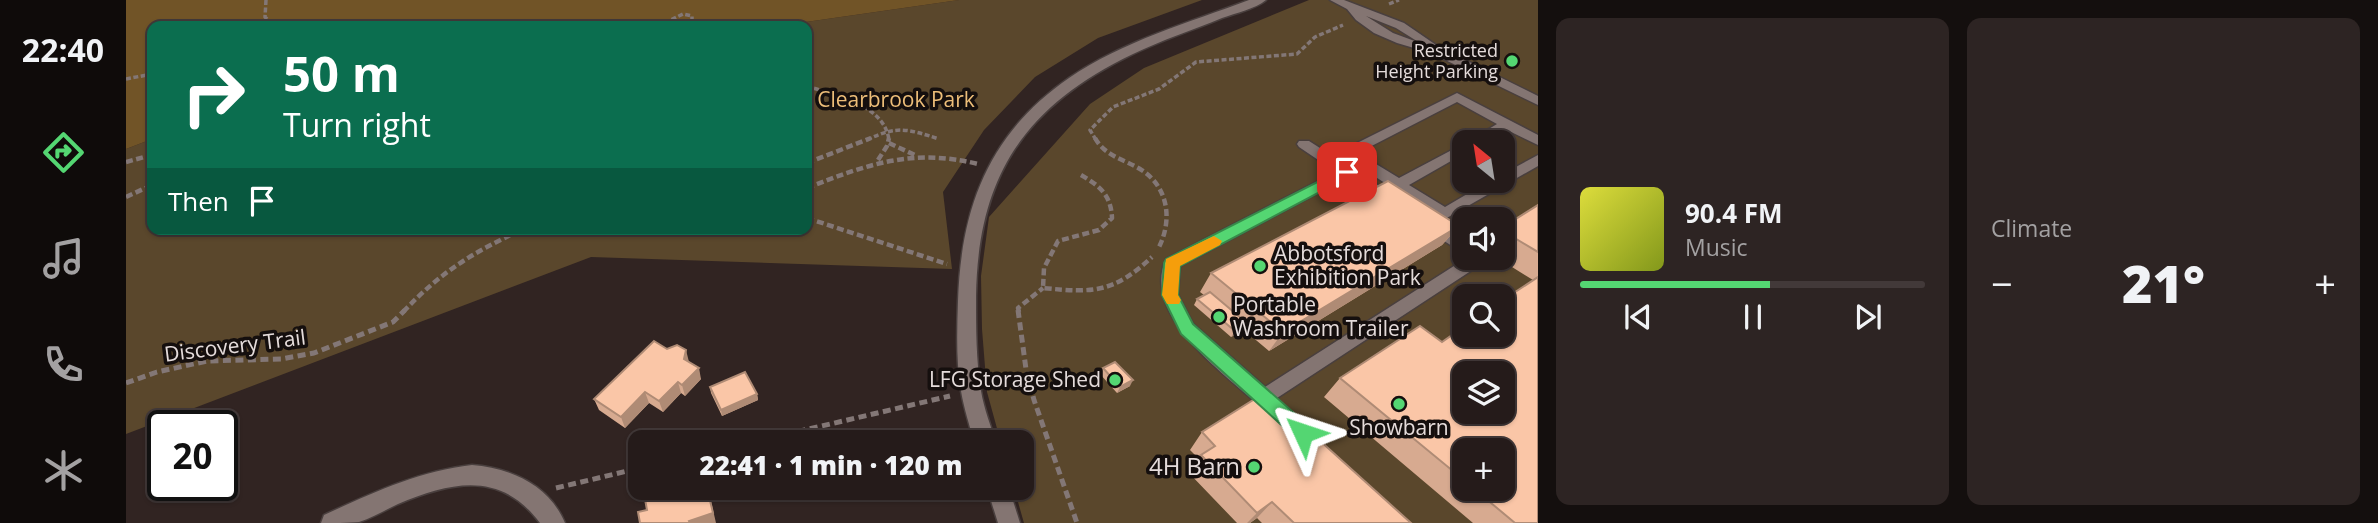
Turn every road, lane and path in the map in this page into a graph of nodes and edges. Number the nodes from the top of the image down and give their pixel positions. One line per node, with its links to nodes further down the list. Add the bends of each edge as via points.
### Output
1 (266, 0): 6 (path)
2 (1260, 0): 27 (street, via 1092,70 1042,107)
3 (1335, 0): 5 (lane)
4 (1399, 0): 5 (path)
5 (1361, 13): 12 (lane, via 1409,45 1435,50); 44 (path, via 1315,37 1297,54 1196,62 1159,89 1113,107 1090,130 1100,148 1144,172 1161,191 1169,217 1165,236 1152,258 1123,284 1094,293)
6 (269, 21)
7 (670, 21): 8 (path, via 683,15 692,16)
8 (692, 21)
9 (147, 75): 10 (path)
10 (126, 79)
11 (812, 88): 14 (path, via 880,116)
12 (1538, 102)
13 (1507, 124): 15 (lane); 17 (lane); 31 (lane, via 1457,97 1348,153)
14 (888, 130): 16 (path, via 908,129); 18 (path); 24 (path)
15 (1496, 130)
16 (939, 139)
17 (1538, 141)
18 (889, 143): 22 (path); 25 (path)
19 (1304, 144): 28 (lane)
20 (1452, 154): 31 (lane)
21 (147, 156): 26 (path)
22 (919, 157): 25 (path); 27 (path, via 957,158)
23 (1538, 160): 29 (lane)
24 (812, 161)
25 (877, 161): 32 (path)
26 (126, 162)
27 (995, 169): 42 (street, via 983,191)
28 (1347, 172): 35 (lane); 47 (lane, via 1172,263 1170,295 1187,329)
29 (1516, 173)
30 (1081, 175): 44 (path, via 1100,186 1112,202 1112,218 1099,230 1058,241 1044,268)
31 (1398, 184): 34 (lane, via 1445,214); 35 (lane)
32 (812, 186)
33 (147, 187): 36 (path)
34 (1481, 193)
35 (1381, 194): 37 (lane)
36 (126, 197)
37 (1402, 207)
38 (812, 220): 42 (path)
39 (1423, 221): 41 (lane)
40 (510, 235): 45 (path, Discovery Trail, via 434,280 394,322 314,353 281,359 207,361)
41 (1452, 240)
42 (968, 270): 46 (street)
43 (1460, 270): 47 (lane)
44 (1043, 288): 57 (path, via 1018,308 1026,369)
45 (126, 383)
46 (971, 391): 49 (path); 50 (street)
47 (1264, 397): 48 (lane)
48 (1294, 424)
49 (805, 430)
50 (982, 430)
51 (628, 471): 52 (path)
52 (534, 497): 54 (street, via 514,484 483,476 438,481 397,493); 55 (street)
53 (1002, 500): 56 (street)
54 (332, 523)
55 (554, 523)
56 (1009, 523)
57 (1077, 523)

